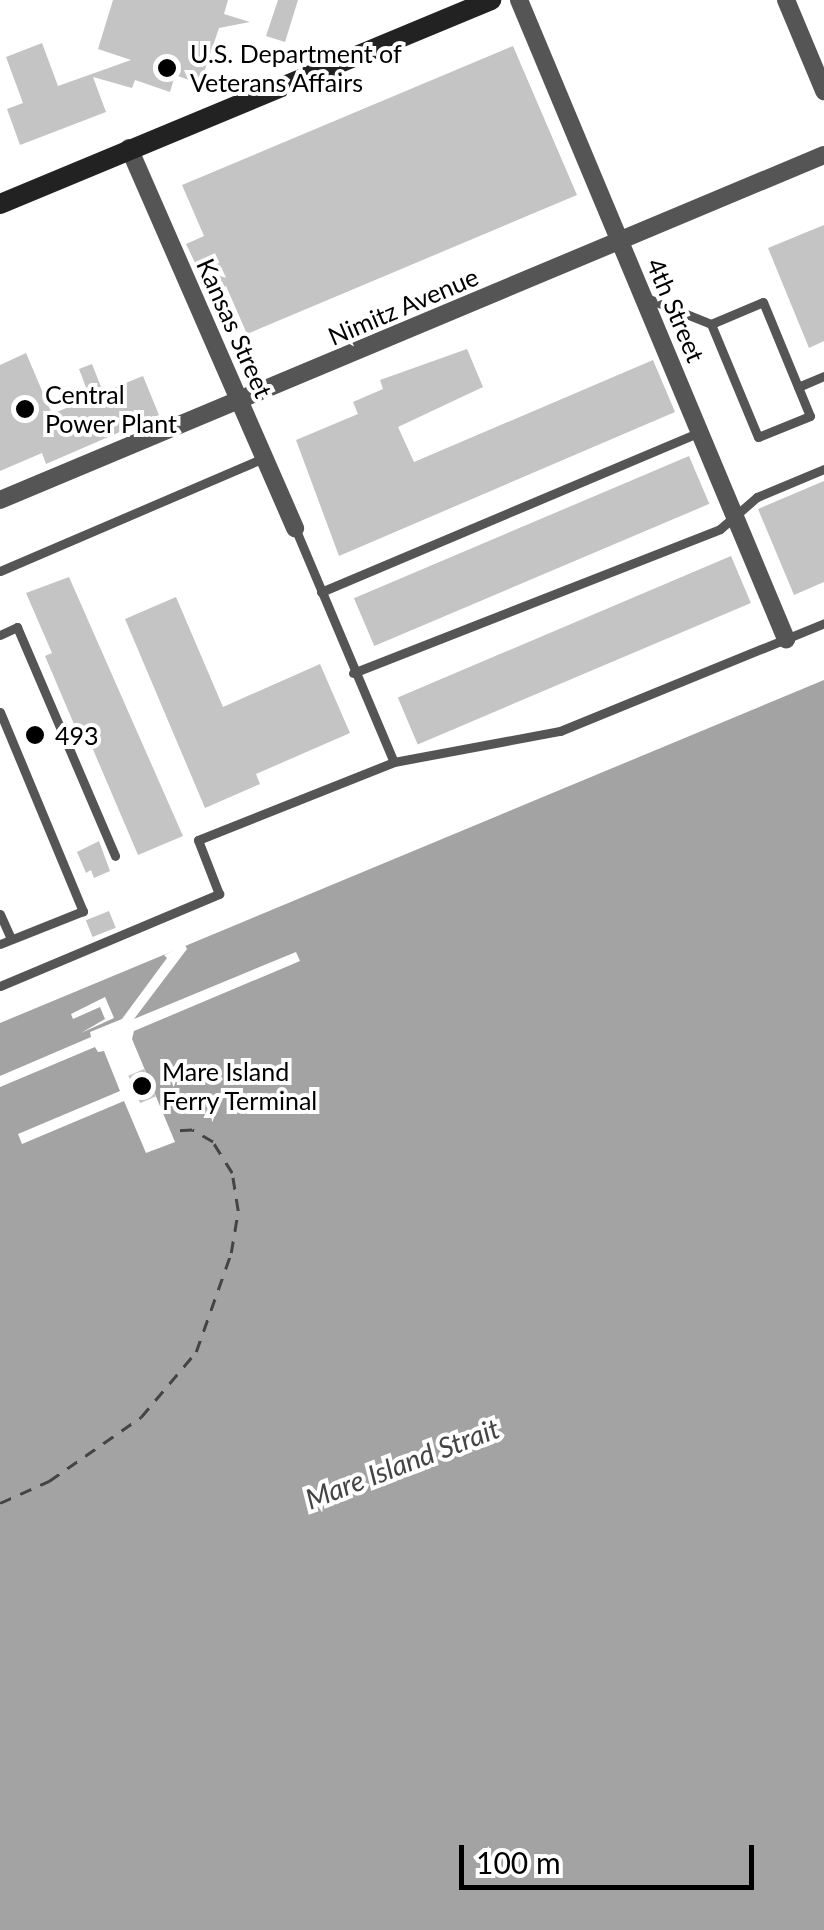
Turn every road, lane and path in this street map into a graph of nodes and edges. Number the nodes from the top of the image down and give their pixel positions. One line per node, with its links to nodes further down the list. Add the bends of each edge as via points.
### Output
1 (490, 0): 5 (street)
2 (520, 0): 8 (street, 4th Street)
3 (786, 0): 4 (street)
4 (824, 91)
5 (128, 148): 7 (street); 13 (street, Kansas Street)
6 (824, 155): 8 (street, Nimitz Avenue)
7 (0, 204)
8 (620, 240): 9 (street, 4th Street); 13 (street, Nimitz Avenue)
9 (643, 296): 10 (lane); 14 (street, 4th Street)
10 (711, 324): 12 (lane, via 764,302); 12 (lane, via 758,437 810,416)
11 (824, 376): 12 (lane)
12 (798, 387)
13 (240, 403): 15 (street, Kansas Street); 17 (street, Nimitz Avenue)
14 (700, 432): 18 (street, 4th Street); 21 (lane)
15 (264, 458): 19 (street, Kansas Street); 20 (lane)
16 (824, 469): 18 (lane, via 757,497)
17 (0, 500)
18 (736, 515): 24 (street, 4th Street); 25 (lane, via 720,529)
19 (295, 528): 21 (lane)
20 (0, 571)
21 (321, 592): 25 (lane)
22 (824, 622): 24 (lane)
23 (0, 635): 28 (lane, via 17,628)
24 (786, 639): 27 (lane, via 560,730)
25 (353, 673): 27 (lane)
26 (0, 712): 30 (lane, via 83,911)
27 (394, 762): 32 (lane, via 198,840 219,894)
28 (115, 856)
29 (0, 914): 30 (lane)
30 (11, 939): 31 (lane)
31 (0, 944)
32 (0, 986)

